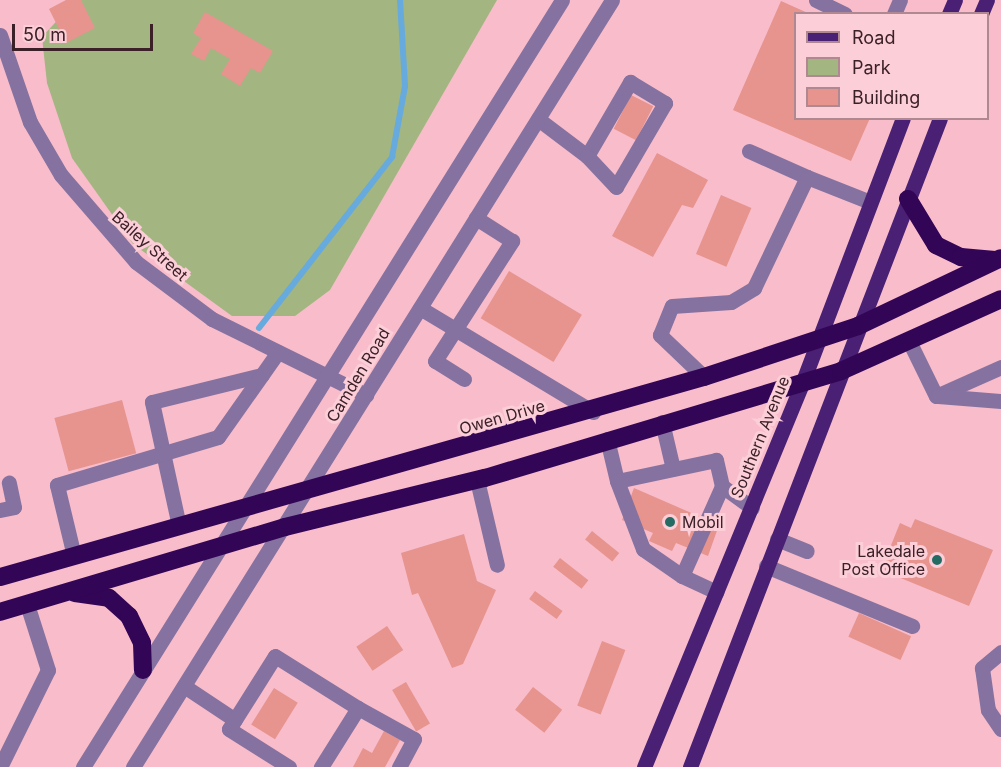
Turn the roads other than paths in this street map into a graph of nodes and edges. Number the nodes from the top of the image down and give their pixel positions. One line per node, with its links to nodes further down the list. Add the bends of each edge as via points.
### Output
1 (562, 0): 26 (street, Camden Road)
2 (612, 0): 6 (street, Camden Road)
3 (816, 0): 4 (street)
4 (841, 12)
5 (0, 36): 22 (street, Bailey Street, via 30,122 97,222 175,295)
6 (538, 119): 10 (street); 14 (street, Camden Road)
7 (902, 120): 13 (main road, Southern Avenue)
8 (939, 120): 12 (main road)
9 (749, 151): 11 (street)
10 (587, 156): 10 (street, via 616,187 665,103 630,82)
11 (807, 177): 13 (street); 27 (street, via 754,288 731,302 672,306 664,319 660,335 666,346)
12 (908, 199): 15 (highway, via 936,245 962,257); 18 (main road)
13 (870, 202): 20 (main road, Southern Avenue)
14 (476, 218): 17 (street, Camden Road); 19 (street, via 512,241)
15 (999, 259): 18 (highway, Owen Drive)
16 (1001, 299): 21 (highway)
17 (420, 308): 19 (street); 30 (street, Camden Road)
18 (858, 326): 20 (highway, Owen Drive); 24 (main road)
19 (456, 329): 28 (street, via 435,361); 33 (street)
20 (814, 340): 27 (highway, Owen Drive); 29 (main road, Southern Avenue)
21 (909, 341): 24 (highway); 31 (street)
22 (278, 352): 25 (street); 26 (street, Bailey Street)
23 (1001, 367): 31 (street)
24 (841, 370): 29 (highway); 48 (main road)
25 (262, 375): 36 (street, via 218,437); 36 (street, via 152,402)
26 (328, 375): 30 (street, Bailey Street); 43 (street, Camden Road)
27 (704, 377): 33 (highway, Owen Drive)
28 (464, 379)
29 (803, 381): 34 (highway); 44 (main road, Southern Avenue)
30 (366, 395): 42 (street, Camden Road)
31 (936, 396): 32 (street)
32 (1001, 400)
33 (592, 412): 42 (highway, Owen Drive)
34 (662, 422): 35 (highway); 37 (street)
35 (607, 439): 38 (highway); 39 (street)
36 (163, 453): 46 (street); 51 (street, via 57,485)
37 (673, 469): 39 (street); 41 (street, via 716,460)
38 (477, 480): 47 (highway); 52 (street)
39 (617, 481): 54 (street, via 643,549)
40 (9, 483): 45 (street, via 14,507)
41 (722, 486): 44 (street); 54 (street)
42 (310, 491): 43 (highway, Owen Drive); 47 (street, Camden Road)
43 (247, 507): 46 (highway, Owen Drive); 49 (street, Camden Road)
44 (752, 508): 57 (main road, Southern Avenue)
45 (0, 510)
46 (179, 526): 51 (highway, Owen Drive)
47 (285, 527): 49 (highway); 63 (street, Camden Road)
48 (777, 539): 50 (street); 53 (main road)
49 (221, 546): 56 (highway); 62 (street, Camden Road)
50 (807, 551)
51 (74, 556): 55 (highway, Owen Drive)
52 (497, 565)
53 (766, 566): 60 (street); 74 (main road)
54 (682, 576): 57 (street)
55 (0, 577)
56 (70, 592): 58 (highway); 62 (highway, via 109,598 129,616 142,643)
57 (716, 592): 73 (main road, Southern Avenue)
58 (27, 604): 59 (highway); 67 (street, via 48,670)
59 (0, 612)
60 (912, 626)
61 (1001, 652): 66 (street, via 982,668 988,710)
62 (144, 670): 68 (street, Camden Road)
63 (184, 686): 65 (street); 69 (street, Camden Road)
64 (358, 708): 65 (street, via 275,656); 71 (street); 72 (street, via 414,739)
65 (235, 720): 70 (street, via 229,729)
66 (1001, 729)
67 (0, 767)
68 (83, 767)
69 (133, 767)
70 (290, 767)
71 (321, 767)
72 (399, 767)
73 (644, 767)
74 (690, 767)

